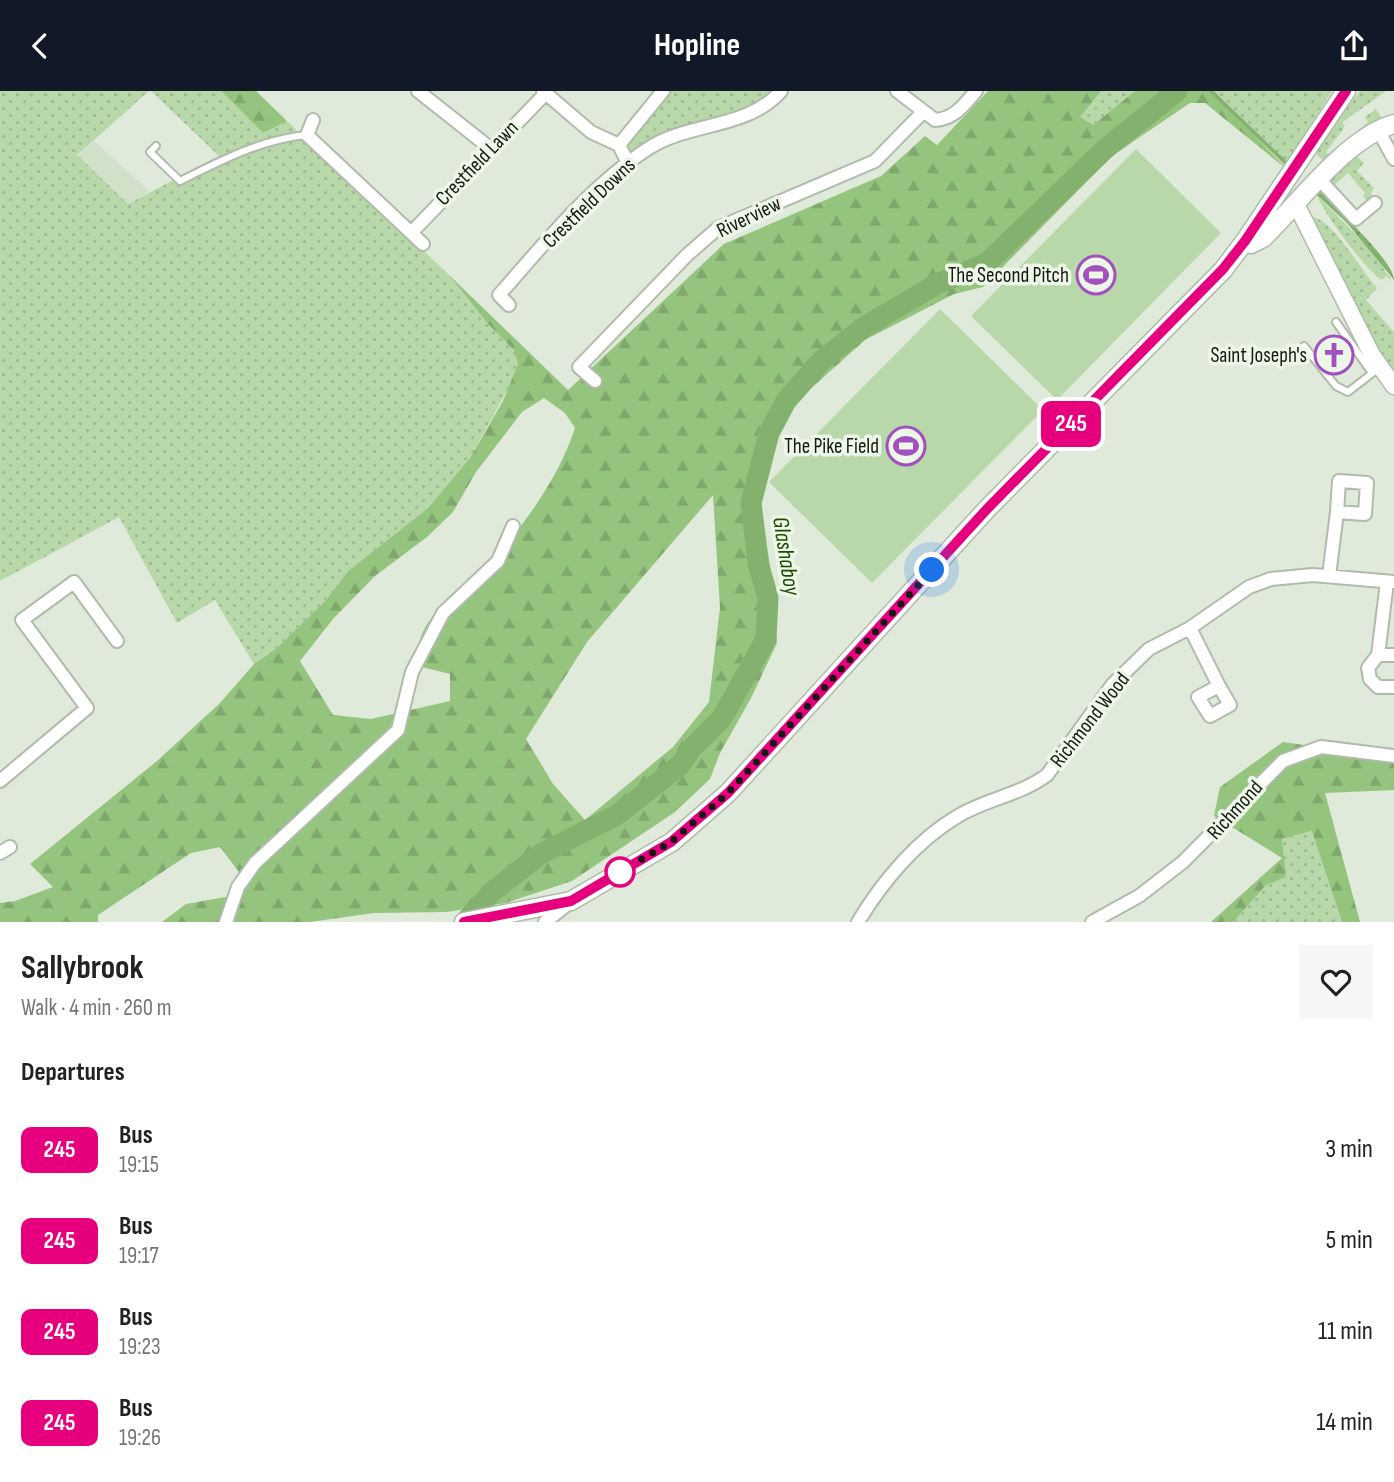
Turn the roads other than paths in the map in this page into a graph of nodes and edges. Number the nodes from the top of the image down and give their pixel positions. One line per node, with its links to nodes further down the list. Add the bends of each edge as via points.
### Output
1 (418, 91): 14 (street)
2 (663, 91): 12 (street)
3 (781, 91): 16 (street, Crestfield Downs, via 761,107 731,120 671,136)
4 (897, 91): 8 (street)
5 (976, 91): 8 (street, via 946,120 935,120)
6 (1346, 91): 21 (main road)
7 (544, 93): 12 (street, via 591,132); 14 (street, Crestfield Lawn)
8 (923, 112): 27 (street, Riverview, via 875,161 718,229 579,367)
9 (313, 120): 11 (street)
10 (1386, 127): 15 (street); 17 (main road)
11 (307, 135): 13 (lane, via 283,137 180,181 150,152); 20 (street)
12 (619, 145): 16 (street)
13 (156, 146)
14 (490, 148): 20 (street, Crestfield Lawn)
15 (1394, 159)
16 (628, 163): 23 (street, Crestfield Downs, via 573,214 499,295)
17 (1320, 180): 18 (street, via 1356,219); 19 (main road)
18 (1375, 203)
19 (1296, 204): 21 (main road, via 1256,242); 26 (street)
20 (411, 233): 22 (street)
21 (1245, 241): 41 (main road, via 1223,269 987,509 728,793 671,842)
22 (423, 244)
23 (509, 305)
24 (1336, 322): 26 (lane)
25 (1304, 346): 26 (lane, via 1336,386 1348,392)
26 (1376, 371): 28 (street)
27 (594, 381)
28 (1394, 386)
29 (1337, 512): 31 (street)
30 (513, 526): 42 (street, via 498,561 443,613 412,672 398,730 255,863 238,887)
31 (1329, 576): 32 (street, Richmond Wood); 33 (street, Richmond Wood, via 1260,583)
32 (1391, 582): 35 (street)
33 (1190, 628): 37 (street); 45 (street, Richmond Wood, via 1149,649 1113,684 1033,786 959,815 933,834 884,881)
34 (117, 641): 40 (street, via 74,582 22,619 87,708)
35 (1378, 655): 36 (street); 38 (street, via 1368,668 1370,679 1378,687)
36 (1394, 655)
37 (1219, 686)
38 (1394, 687)
39 (1394, 756): 46 (street, Richmond, via 1321,747 1283,761 1183,862 1139,896)
40 (0, 781)
41 (571, 901): 43 (main road); 44 (street)
42 (226, 922)
43 (464, 922)
44 (545, 922)
45 (858, 922)
46 (1092, 922)

